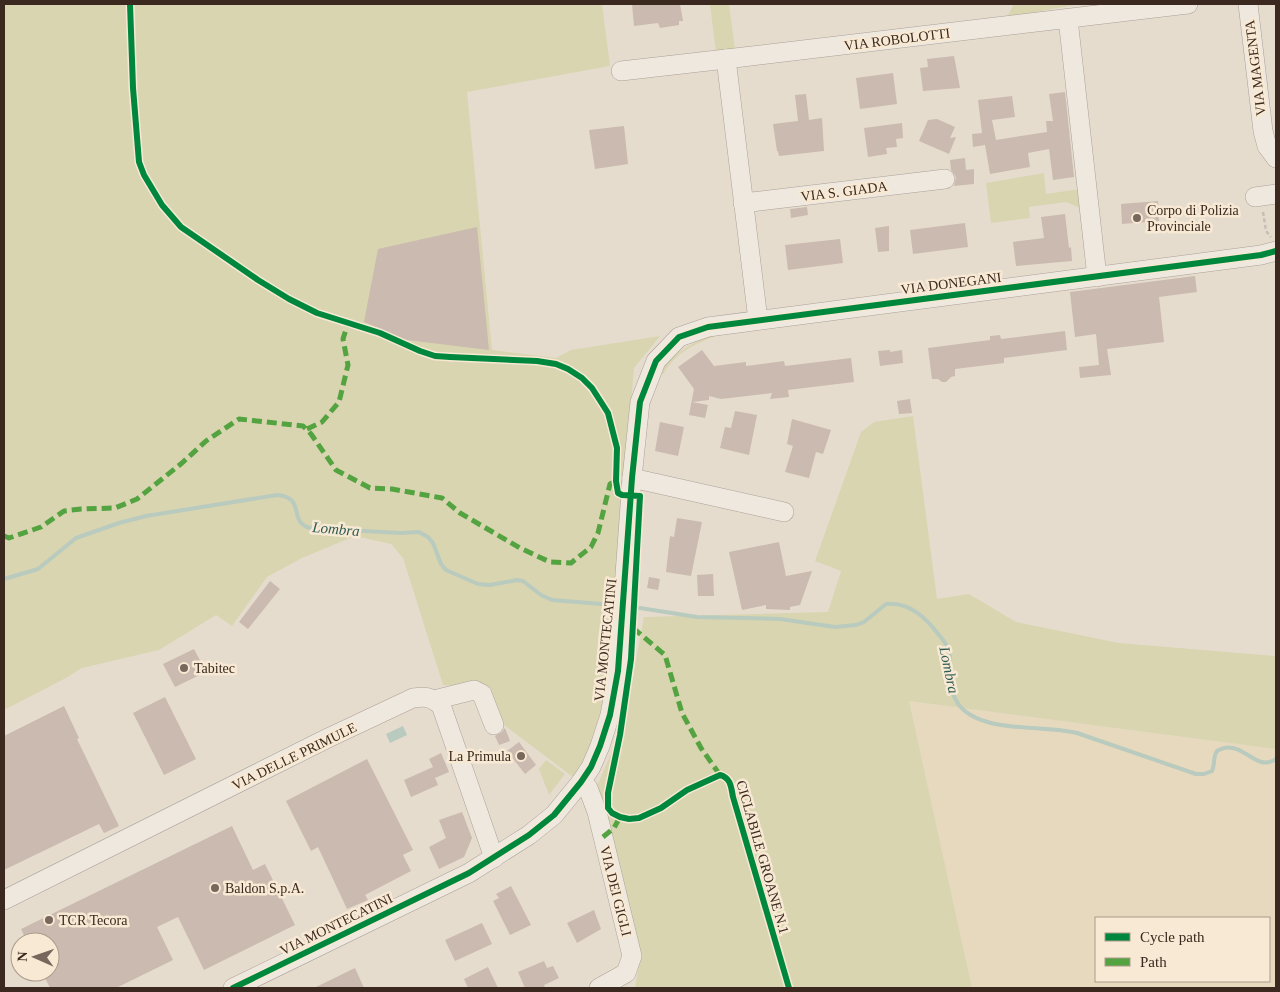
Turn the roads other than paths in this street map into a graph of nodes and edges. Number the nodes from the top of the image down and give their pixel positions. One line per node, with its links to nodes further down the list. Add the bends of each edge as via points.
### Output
1 (1188, 4): 3 (street, VIA ROBOLOTTI)
2 (1248, 4): 6 (street, VIA MAGENTA, via 1264,136)
3 (1068, 19): 4 (street, VIA ROBOLOTTI); 10 (street)
4 (726, 59): 5 (street, VIA ROBOLOTTI); 8 (street)
5 (621, 71)
6 (1276, 158)
7 (946, 179): 8 (street, VIA S. GIADA)
8 (744, 203): 11 (street)
9 (1272, 251): 10 (street, VIA DONEGANI)
10 (1097, 277): 11 (street, VIA DONEGANI)
11 (758, 320): 12 (street, VIA DONEGANI, via 708,327 679,337)
12 (656, 360): 13 (street, VIA MONTECATINI, via 640,402)
13 (632, 478): 14 (street); 17 (street, VIA MONTECATINI, via 618,671 600,746)
14 (784, 512)
15 (434, 700): 16 (street, VIA DELLE PRIMULE, via 474,690 482,694); 18 (street, via 442,705); 19 (street, VIA DELLE PRIMULE, via 430,697 413,698)
16 (494, 725)
17 (581, 782): 18 (street, VIA MONTECATINI, via 554,815); 21 (street, VIA DEI GIGLI, via 588,788 597,812 632,956 626,973)
18 (494, 858): 20 (street, VIA MONTECATINI)
19 (4, 900)
20 (233, 988)
21 (599, 988)

